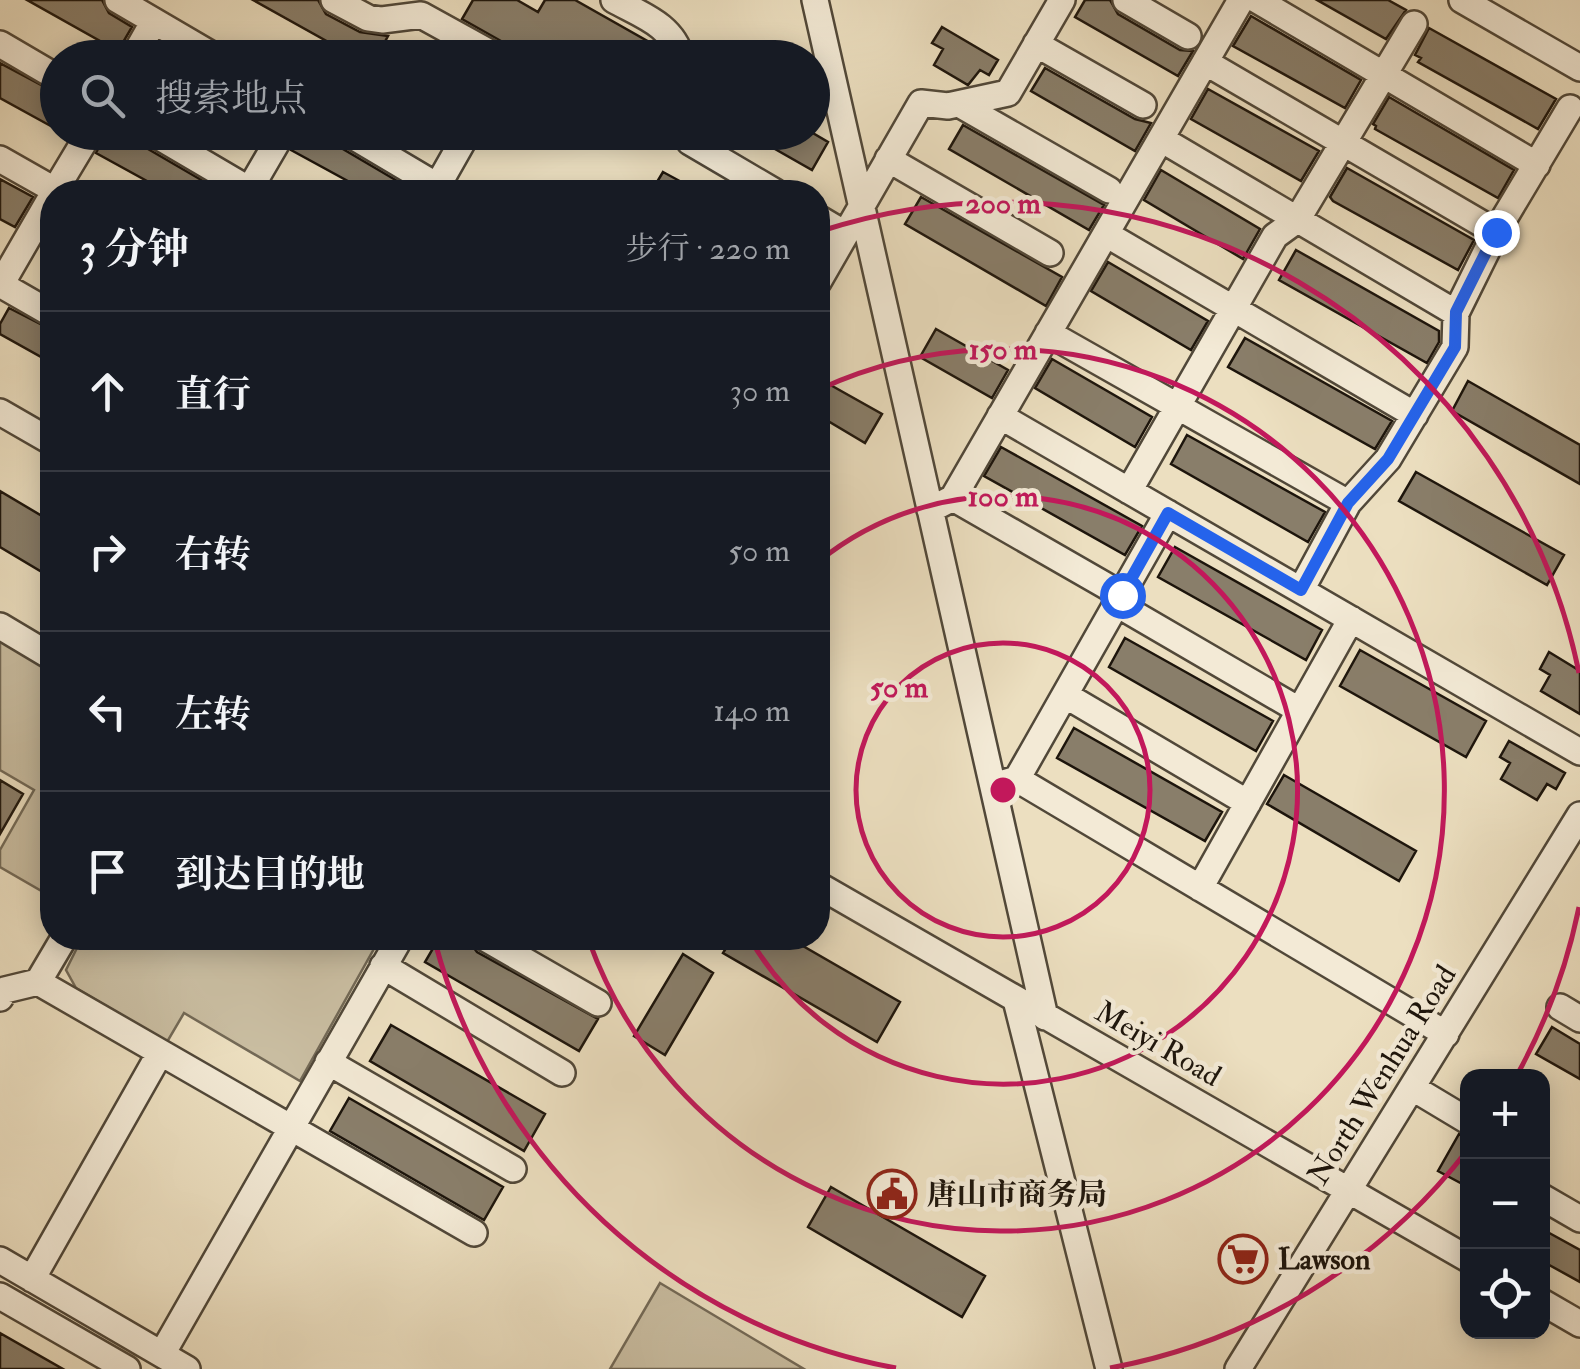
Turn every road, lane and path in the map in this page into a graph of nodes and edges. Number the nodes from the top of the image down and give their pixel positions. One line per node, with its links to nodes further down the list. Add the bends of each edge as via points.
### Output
1 (118, 0): 10 (street)
2 (334, 0): 15 (street, via 368,18 421,15)
3 (815, 0): 17 (street)
4 (1062, 0): 19 (street)
5 (1126, 0): 12 (street)
6 (1241, 0): 20 (street)
7 (1257, 0): 24 (street)
8 (1462, 0): 23 (street)
9 (627, 3): 16 (street)
10 (154, 21): 13 (street); 14 (street)
11 (1414, 24): 24 (street)
12 (1188, 36)
13 (143, 40)
14 (186, 40)
15 (466, 40)
16 (673, 40)
17 (824, 40)
18 (0, 44): 22 (street)
19 (1036, 44): 25 (street, via 1008,93); 26 (street)
20 (1205, 62): 28 (street); 29 (street)
21 (830, 66): 47 (street)
22 (40, 67)
23 (1580, 68)
24 (1384, 75): 29 (street); 38 (street)
25 (959, 104): 37 (street, via 921,103); 46 (street)
26 (1142, 105)
27 (1570, 108): 38 (street)
28 (1161, 139): 49 (street); 53 (street)
29 (1344, 143): 49 (street); 51 (street)
30 (80, 150): 39 (street)
31 (180, 150): 40 (street)
32 (273, 150): 41 (street)
33 (374, 150): 42 (street)
34 (458, 150): 43 (street)
35 (704, 150): 44 (street)
36 (0, 159): 45 (street)
37 (888, 160): 47 (street); 54 (street)
38 (1537, 165): 51 (street)
39 (62, 180)
40 (230, 180)
41 (257, 180)
42 (422, 180)
43 (441, 180)
44 (755, 180)
45 (40, 184)
46 (1110, 190)
47 (862, 206): 52 (street); 68 (street)
48 (40, 218): 56 (street)
49 (1297, 220): 58 (street, via 1275,236); 59 (street)
50 (830, 225): 52 (street)
51 (1496, 232): 59 (street)
52 (845, 234): 55 (street)
53 (1106, 234): 58 (street); 60 (street)
54 (1050, 253)
55 (830, 261)
56 (0, 285): 57 (street)
57 (40, 307)
58 (1233, 308): 61 (street); 63 (street)
59 (1456, 312): 63 (street, via 1455,347)
60 (1048, 334): 61 (street); 64 (street)
61 (1176, 406): 66 (street); 67 (street)
62 (0, 412): 65 (street)
63 (1415, 414): 67 (street, via 1388,459)
64 (1000, 416): 66 (street); 68 (street)
65 (40, 435)
66 (1129, 491): 69 (street)
67 (1348, 503): 70 (street)
68 (942, 504): 71 (street); 78 (street)
69 (1168, 513): 70 (street); 71 (street)
70 (1301, 590): 72 (street)
71 (1119, 600): 75 (street); 76 (street)
72 (1351, 619): 76 (street); 77 (street)
73 (0, 626): 74 (street)
74 (40, 649)
75 (1065, 695): 78 (street); 79 (street)
76 (1299, 710): 79 (street)
77 (1580, 752)
78 (1005, 783): 81 (street); 91 (street)
79 (1248, 803): 81 (street)
80 (1580, 815): 92 (street, North Wenhua Road)
81 (1200, 888): 92 (street)
82 (830, 892): 89 (street, Meiyi Road)
83 (57, 950): 87 (street)
84 (393, 950): 86 (street)
85 (506, 950): 90 (street)
86 (383, 966): 94 (street); 95 (street)
87 (38, 982): 88 (street, via 5,990); 93 (street)
88 (0, 998)
89 (1016, 1000): 91 (street, Meiyi Road); 113 (street)
90 (598, 1003)
91 (1045, 1017): 100 (street, Meiyi Road)
92 (1446, 1034): 96 (street, North Wenhua Road)
93 (160, 1052): 98 (street); 106 (street)
94 (328, 1062): 98 (street); 99 (street)
95 (562, 1073)
96 (1413, 1088): 97 (street); 100 (street, North Wenhua Road)
97 (1460, 1115)
98 (290, 1128): 103 (street); 110 (street)
99 (514, 1169)
100 (1349, 1191): 104 (street, Meiyi Road); 114 (street, North Wenhua Road)
101 (1550, 1202): 102 (street)
102 (1580, 1219)
103 (474, 1233)
104 (1460, 1254)
105 (0, 1260): 106 (street)
106 (32, 1278): 110 (street)
107 (3, 1305): 111 (street)
108 (1550, 1307): 109 (street)
109 (1580, 1324)
110 (162, 1354): 112 (street)
111 (127, 1369)
112 (187, 1369)
113 (1109, 1369)
114 (1238, 1369)

